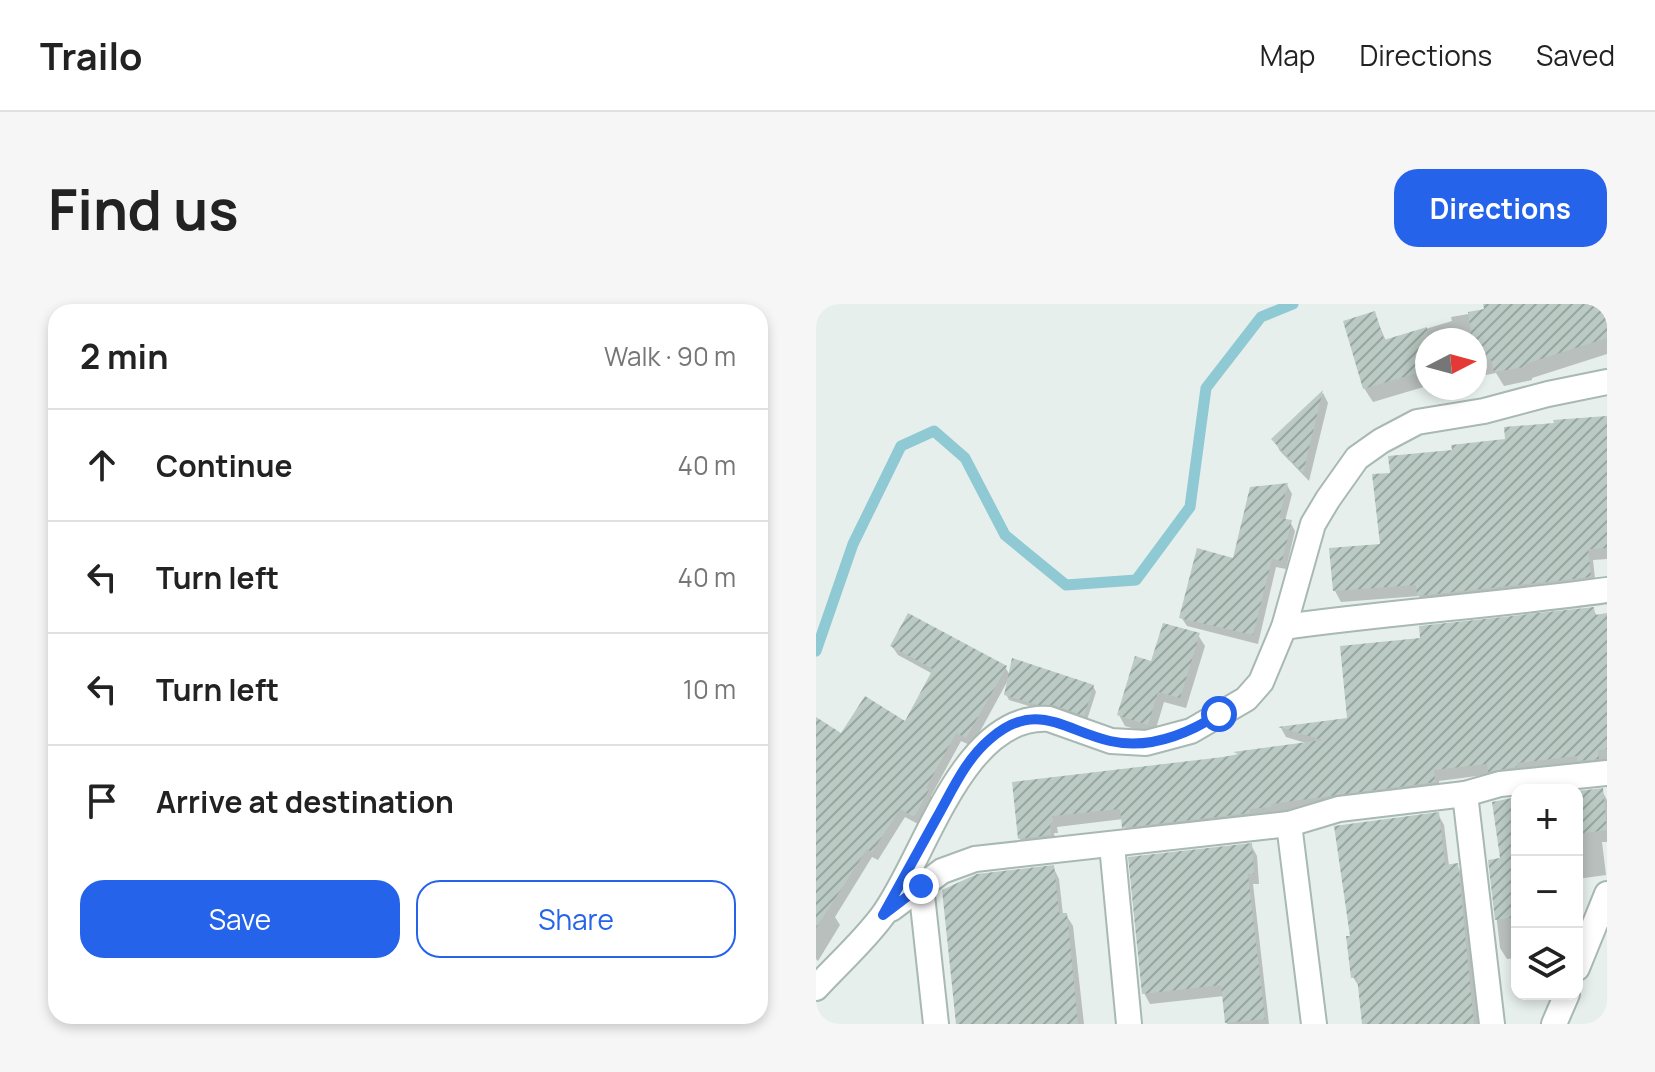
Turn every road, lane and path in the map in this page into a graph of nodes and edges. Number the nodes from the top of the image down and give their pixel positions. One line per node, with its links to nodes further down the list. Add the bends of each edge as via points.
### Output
1 (1607, 382): 3 (street, via 1417,422 1357,458 1313,524)
2 (1607, 590): 3 (street)
3 (1284, 627): 10 (street, via 1261,682 1246,699 1191,731 1146,743 1111,741 1039,718 990,739 967,763)
4 (1607, 773): 5 (street, via 1500,784)
5 (1465, 794): 6 (street, via 1339,809); 17 (street)
6 (1289, 824): 7 (street); 16 (street)
7 (1112, 845): 8 (street, via 975,859 942,871); 15 (street)
8 (921, 886): 10 (street); 14 (street)
9 (1607, 894): 11 (street)
10 (883, 915): 12 (street)
11 (1583, 953)
12 (816, 988)
13 (1564, 1000): 18 (street)
14 (936, 1024)
15 (1129, 1024)
16 (1314, 1024)
17 (1492, 1024)
18 (1554, 1024)

